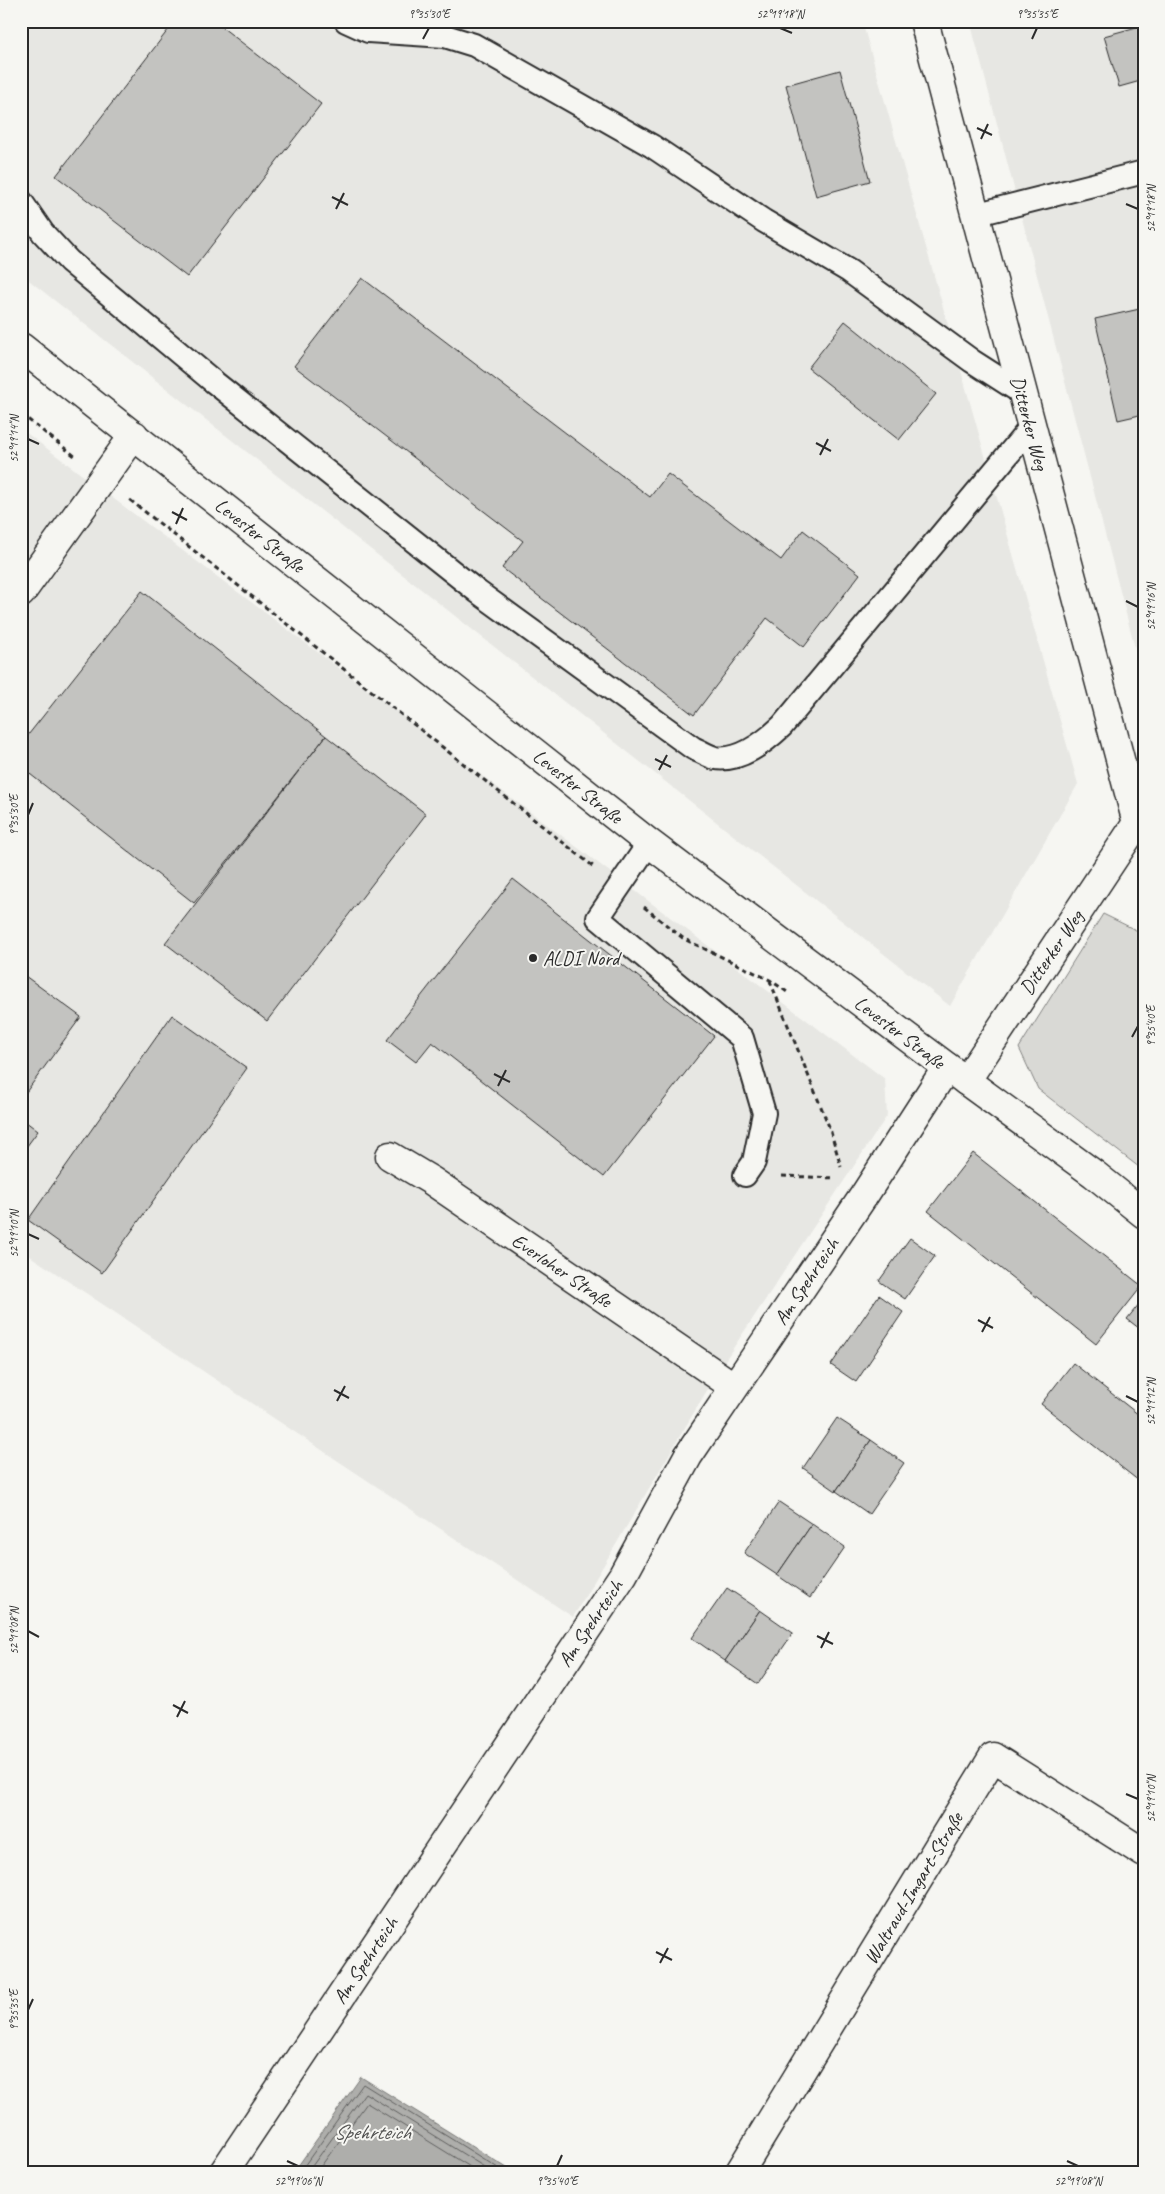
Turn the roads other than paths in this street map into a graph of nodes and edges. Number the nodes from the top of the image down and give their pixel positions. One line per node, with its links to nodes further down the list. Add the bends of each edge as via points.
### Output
1 (346, 21): 7 (lane, via 368,31 445,36 474,45 652,146 764,221 849,271 972,361)
2 (924, 21): 5 (street, Ditterker Weg)
3 (1144, 172): 5 (lane)
4 (21, 201): 8 (lane, via 43,233 69,261 214,382 478,592 694,748 716,758 736,756 755,748 782,726)
5 (974, 215): 7 (street, Ditterker Weg)
6 (21, 347): 9 (street, Levester Straße)
7 (1022, 393): 8 (street, Ditterker Weg)
8 (1031, 427): 11 (street, Ditterker Weg)
9 (134, 435): 10 (street); 12 (street, Levester Straße)
10 (21, 593)
11 (1140, 836): 13 (street, Ditterker Weg)
12 (650, 843): 13 (street, Levester Straße); 15 (lane, via 598,918 742,1038 764,1113 754,1162)
13 (956, 1074): 16 (street, Levester Straße); 17 (street, Am Spehrteich, via 854,1186)
14 (390, 1156): 17 (street, Everloher Straße, via 432,1180)
15 (745, 1176)
16 (1144, 1214)
17 (733, 1386): 19 (street, Am Spehrteich, via 688,1456 623,1575)
18 (1144, 1853): 20 (street, Waltraud-Imgart-Straße, via 993,1757)
19 (223, 2173)
20 (739, 2173)

